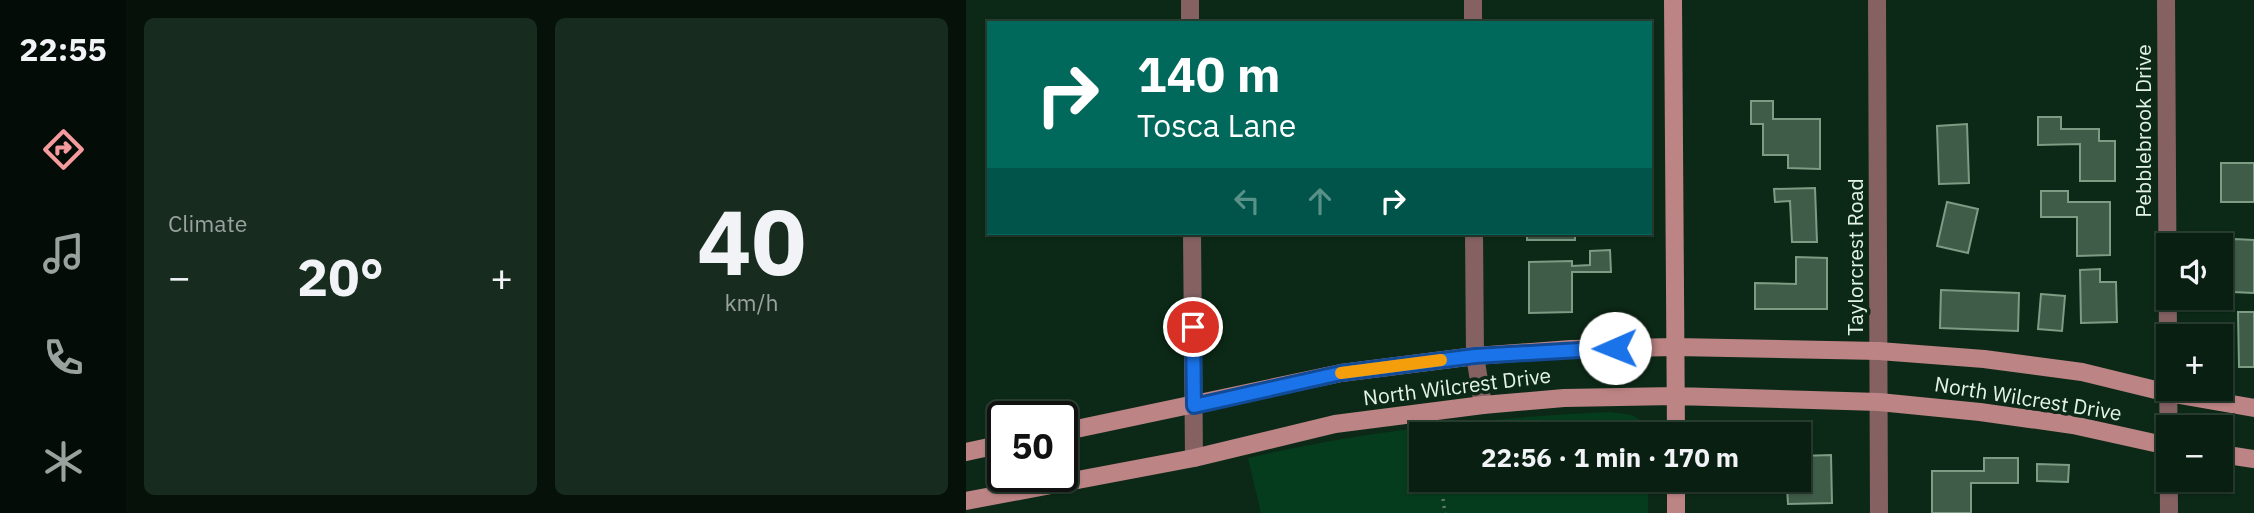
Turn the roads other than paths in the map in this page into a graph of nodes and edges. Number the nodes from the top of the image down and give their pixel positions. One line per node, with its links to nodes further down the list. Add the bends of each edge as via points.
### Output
1 (1190, 0): 6 (street)
2 (1473, 0): 7 (street)
3 (1673, 0): 11 (main road)
4 (1877, 0): 12 (street, Taylorcrest Road)
5 (2166, 0): 10 (street, Pebblebrook Drive)
6 (1191, 21)
7 (1473, 21)
8 (1192, 235): 19 (street)
9 (1474, 235): 13 (street)
10 (2168, 324)
11 (1676, 347): 12 (main road, North Wilcrest Drive); 13 (main road, North Wilcrest Drive); 15 (main road)
12 (1879, 351): 14 (main road, North Wilcrest Drive, via 2082,372); 17 (street, Taylorcrest Road)
13 (1475, 356): 18 (street); 19 (main road, North Wilcrest Drive, via 1341,373)
14 (2156, 390)
15 (1675, 396): 17 (main road, North Wilcrest Drive); 18 (main road, North Wilcrest Drive); 21 (main road)
16 (2214, 401): 20 (main road, North Wilcrest Drive)
17 (1879, 402): 23 (main road, North Wilcrest Drive, via 2073,425); 33 (street, Taylorcrest Road)
18 (1482, 405): 27 (main road, North Wilcrest Drive, via 1335,425)
19 (1194, 406): 22 (main road, North Wilcrest Drive); 27 (street)
20 (2254, 408)
21 (1676, 422)
22 (1078, 429)
23 (2156, 443)
24 (987, 447): 25 (main road)
25 (966, 452)
26 (2233, 456): 28 (main road)
27 (1194, 458): 31 (main road, North Wilcrest Drive)
28 (2254, 459)
29 (1676, 492): 32 (main road)
30 (2169, 492): 34 (street, Pebblebrook Drive)
31 (966, 501)
32 (1676, 513)
33 (1879, 513)
34 (2169, 513)

